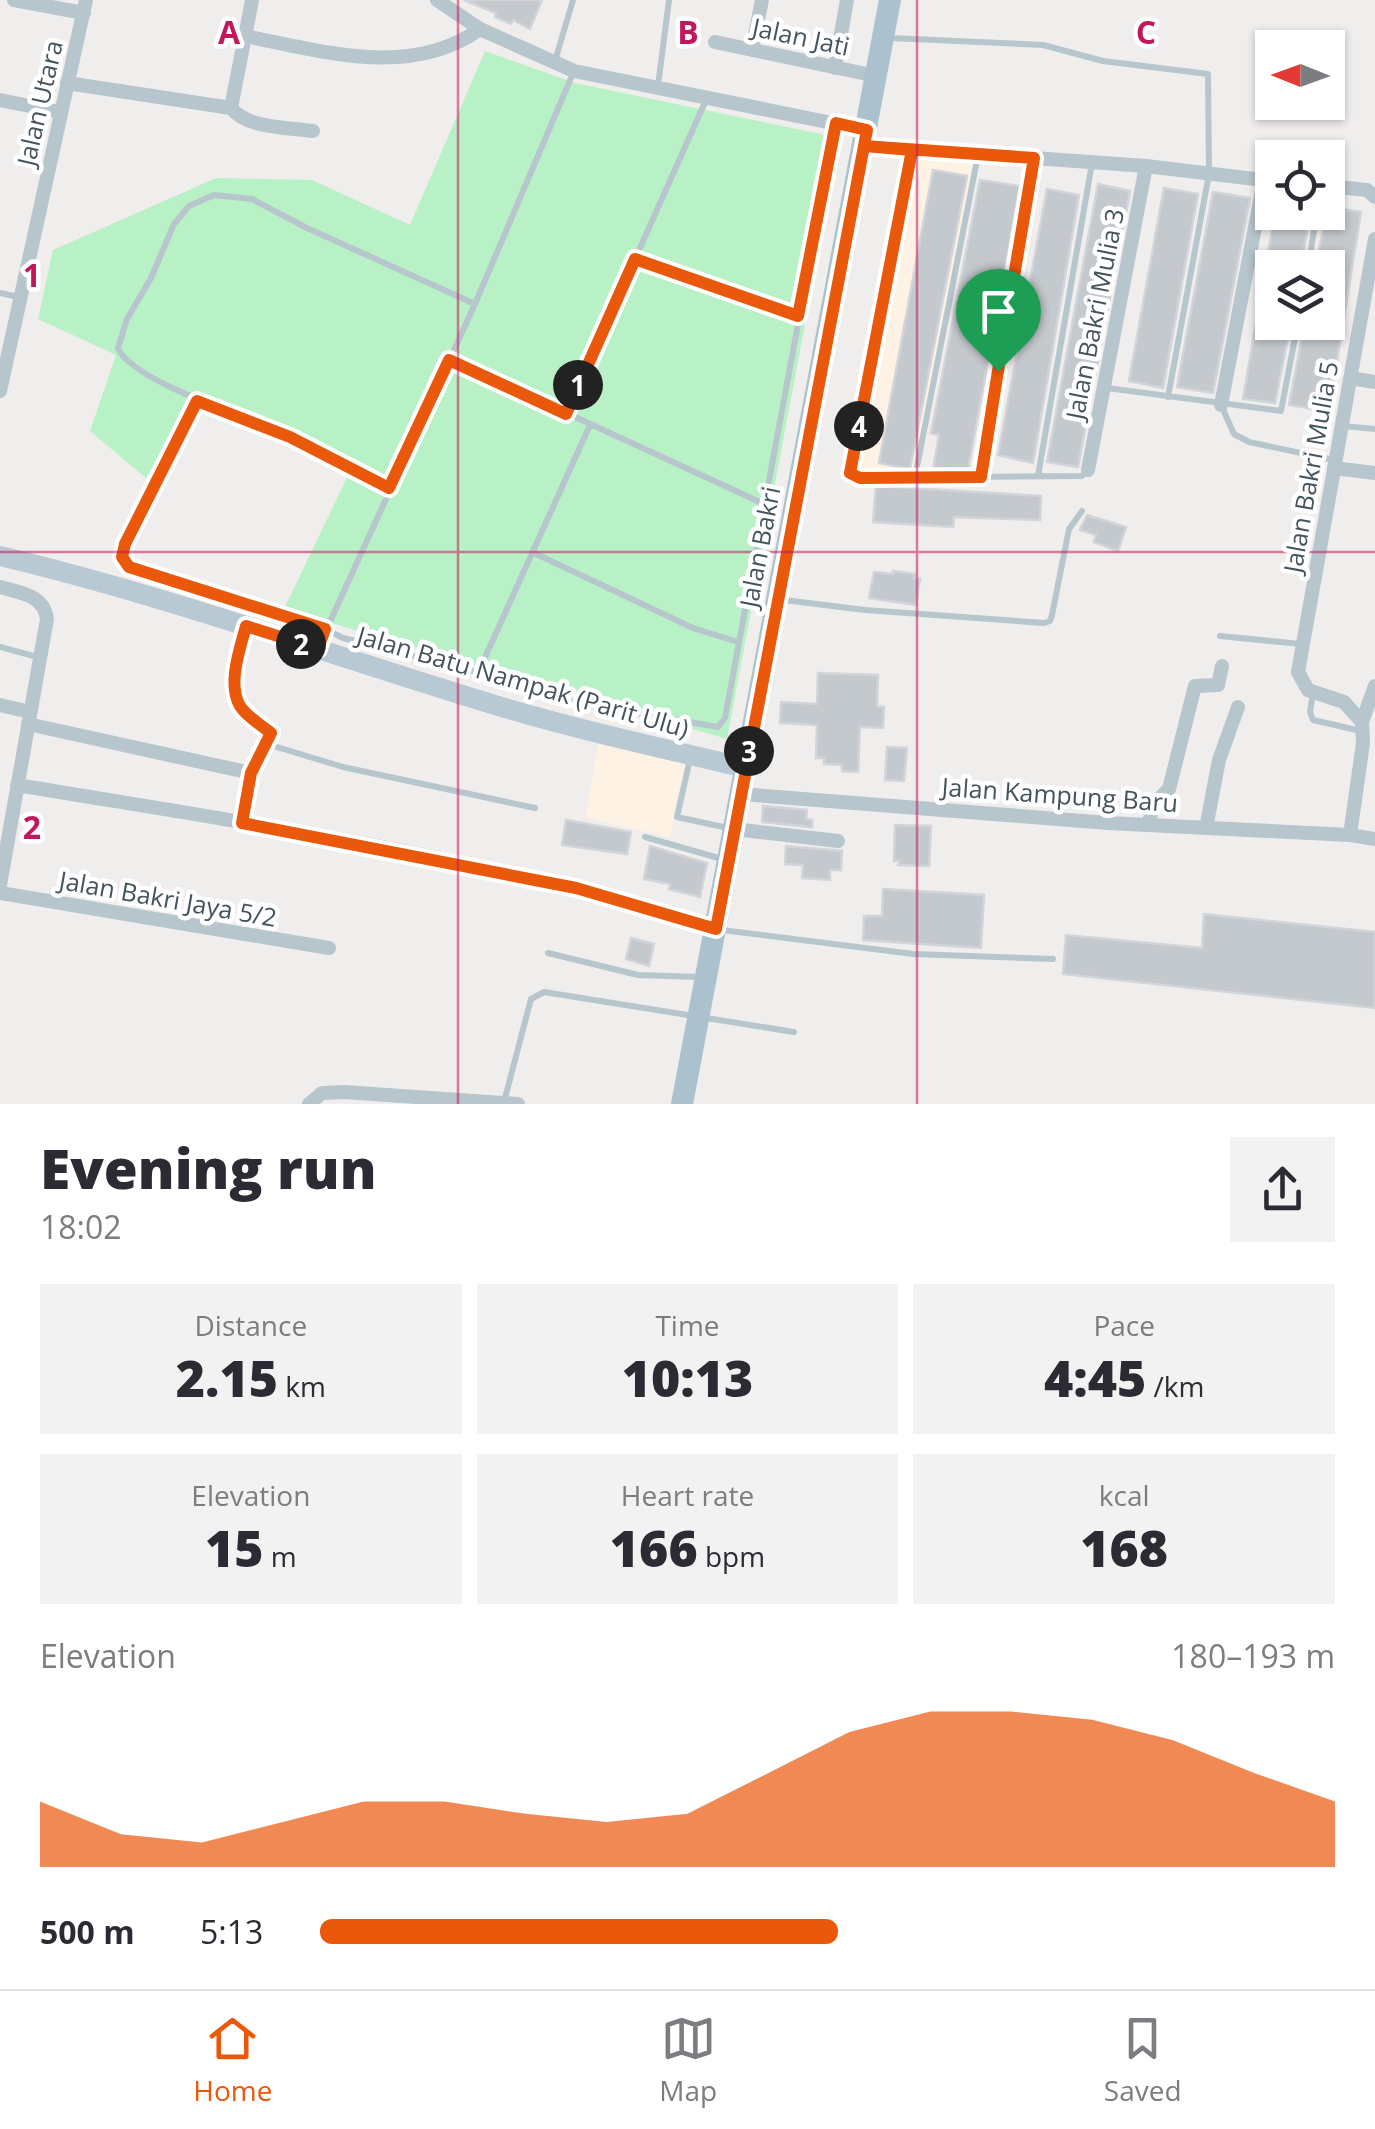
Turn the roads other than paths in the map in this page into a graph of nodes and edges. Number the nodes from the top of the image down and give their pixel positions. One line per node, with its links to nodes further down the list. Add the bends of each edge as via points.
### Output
1 (14, 0): 9 (street)
2 (252, 0): 11 (street)
3 (436, 0): 10 (street)
4 (572, 0): 15 (lane)
5 (669, 0): 20 (lane)
6 (762, 0): 14 (street)
7 (848, 0): 16 (street)
8 (890, 0): 12 (main road, Jalan Bakri)
9 (85, 7): 19 (street, Jalan Utara)
10 (480, 28): 11 (street, via 439,50 387,59); 15 (street)
11 (245, 36): 23 (street)
12 (883, 38): 18 (main road, Jalan Bakri); 33 (lane, via 1043,45 1103,61 1206,73)
13 (715, 42): 14 (street, Jalan Jati)
14 (752, 50): 16 (street, Jalan Jati)
15 (555, 62): 17 (street)
16 (834, 68): 18 (street, Jalan Jati)
17 (574, 71): 20 (street); 42 (lane)
18 (876, 76): 27 (main road, Jalan Bakri)
19 (67, 83): 23 (street); 24 (street, Jalan Utara)
20 (658, 88): 21 (street)
21 (706, 98): 25 (street); 39 (lane)
22 (0, 100): 24 (street)
23 (231, 108): 26 (street, via 240,119)
24 (60, 112): 41 (street, Jalan Utara)
25 (836, 123): 27 (street); 43 (lane)
26 (312, 132)
27 (866, 138): 28 (street); 70 (main road, Jalan Bakri)
28 (912, 150): 29 (street); 59 (street)
29 (978, 156): 30 (street); 62 (lane)
30 (1034, 158): 31 (street); 63 (street)
31 (1092, 163): 32 (street); 61 (lane)
32 (1146, 166): 33 (street); 48 (street, Jalan Bakri Mulia 3)
33 (1209, 174): 34 (street); 50 (lane)
34 (1255, 179)
35 (1345, 188): 36 (street)
36 (1375, 198)
37 (1258, 230): 52 (street)
38 (1375, 239): 46 (street, Jalan Bakri Mulia 5)
39 (635, 259): 43 (lane); 53 (lane)
40 (0, 293): 41 (lane)
41 (20, 297): 49 (street, Jalan Utara)
42 (475, 304): 45 (lane); 51 (lane, via 252,200 201,200 174,224 118,348 126,360)
43 (798, 316): 65 (lane)
44 (1295, 340): 52 (lane, via 1282,411)
45 (449, 360): 53 (lane); 64 (lane)
46 (1350, 378): 47 (street); 55 (street, Jalan Bakri Mulia 5)
47 (1375, 382)
48 (1105, 388): 50 (lane); 58 (street, Jalan Bakri Mulia 3)
49 (0, 389)
50 (1168, 397): 52 (lane)
51 (197, 401): 64 (lane, via 290,437); 73 (lane, via 125,544 124,563)
52 (1221, 406): 57 (lane, via 1234,434 1249,442)
53 (566, 414): 54 (lane)
54 (590, 425): 65 (lane); 67 (lane)
55 (1341, 425): 56 (lane); 57 (street, Jalan Bakri Mulia 5)
56 (1375, 430)
57 (1334, 464): 60 (street); 75 (street, Jalan Bakri Mulia 5)
58 (1088, 470): 61 (lane, via 1082,476)
59 (850, 473): 62 (lane)
60 (1375, 473)
61 (1038, 476): 63 (lane)
62 (915, 477): 63 (lane)
63 (981, 477)
64 (389, 488): 73 (lane)
65 (762, 503): 74 (lane)
66 (1082, 511): 70 (lane, via 1069,529 1052,614 1044,623)
67 (532, 552): 74 (lane, via 693,628); 79 (lane)
68 (0, 556): 71 (street, Jalan Batu Nampak (Parit Ulu))
69 (0, 587): 77 (street, via 38,600 46,612)
70 (778, 599): 88 (main road, Jalan Bakri)
71 (246, 626): 73 (street, Jalan Batu Nampak (Parit Ulu)); 86 (lane, via 237,698 271,733)
72 (1220, 636): 75 (lane)
73 (321, 639): 79 (lane, via 343,638); 87 (street, Jalan Batu Nampak (Parit Ulu), via 498,706)
74 (738, 642): 79 (lane, via 718,727 561,700)
75 (1302, 644): 81 (street, via 1300,678)
76 (0, 646): 77 (lane)
77 (42, 658): 84 (street)
78 (1222, 666): 94 (street, via 1218,686 1195,686 1170,789 1154,804)
79 (478, 673)
80 (1375, 686): 85 (street)
81 (1313, 691): 85 (street, via 1344,702); 85 (lane, via 1313,720)
82 (0, 705): 84 (street)
83 (1238, 707): 95 (street)
84 (29, 718): 89 (street); 90 (street)
85 (1363, 726): 97 (street)
86 (266, 744): 89 (lane); 92 (lane)
87 (691, 755): 88 (street, Jalan Batu Nampak (Parit Ulu)); 96 (lane, via 677,817)
88 (746, 768): 91 (main road, Jalan Bakri)
89 (251, 773): 93 (street)
90 (18, 785): 93 (street); 101 (street)
91 (741, 794): 94 (street, Jalan Kampung Baru); 96 (main road, Jalan Bakri)
92 (535, 808)
93 (242, 823): 105 (street, via 576,888)
94 (1148, 825): 95 (street, Jalan Kampung Baru)
95 (1206, 828): 97 (street, Jalan Kampung Baru)
96 (734, 829): 100 (street); 102 (main road, Jalan Bakri)
97 (1350, 835): 99 (street, Jalan Kampung Baru)
98 (644, 836): 102 (lane)
99 (1375, 840)
100 (838, 841)
101 (2, 861): 103 (street)
102 (728, 861): 105 (main road, Jalan Bakri)
103 (0, 885)
104 (0, 893): 106 (street, Jalan Bakri Jaya 5/2)
105 (716, 929): 108 (lane, via 912,954); 109 (main road, Jalan Bakri)
106 (329, 948)
107 (548, 954): 109 (lane, via 638,976)
108 (1053, 959)
109 (706, 978): 110 (main road, Jalan Bakri)
110 (699, 1017): 111 (lane); 114 (lane, via 537,994); 116 (main road, Jalan Bakri)
111 (794, 1032)
112 (468, 1102): 113 (street, via 344,1092 322,1094); 114 (street)
113 (308, 1104)
114 (504, 1104): 115 (street)
115 (518, 1104)
116 (682, 1104)

